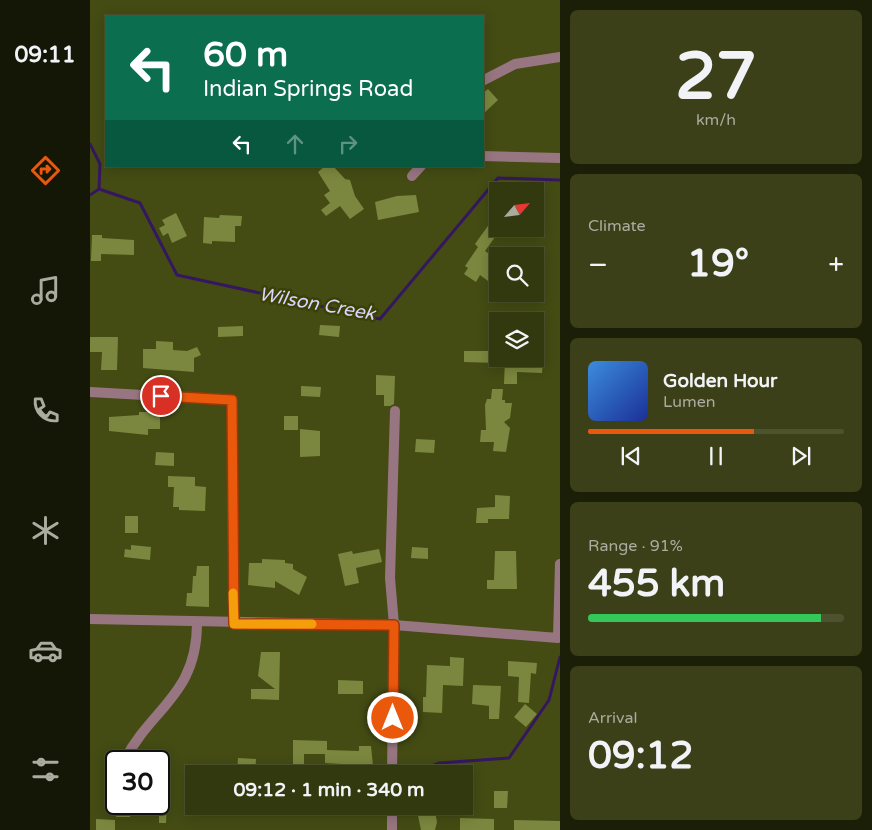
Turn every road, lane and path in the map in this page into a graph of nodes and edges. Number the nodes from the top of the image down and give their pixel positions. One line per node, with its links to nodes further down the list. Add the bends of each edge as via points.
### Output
1 (560, 57): 2 (street, via 515,64)
2 (484, 80)
3 (484, 156): 4 (street)
4 (560, 158)
5 (420, 167): 6 (street)
6 (412, 176)
7 (90, 392): 12 (street, via 232,400)
8 (395, 411): 13 (street, via 390,578)
9 (560, 564): 14 (street)
10 (90, 620): 11 (street)
11 (197, 623): 12 (street); 15 (street, via 197,642 186,678)
12 (234, 624): 13 (street)
13 (394, 625): 14 (street); 16 (street)
14 (559, 639)
15 (132, 750)
16 (392, 765)
17 (392, 815): 18 (street)
18 (392, 830)

